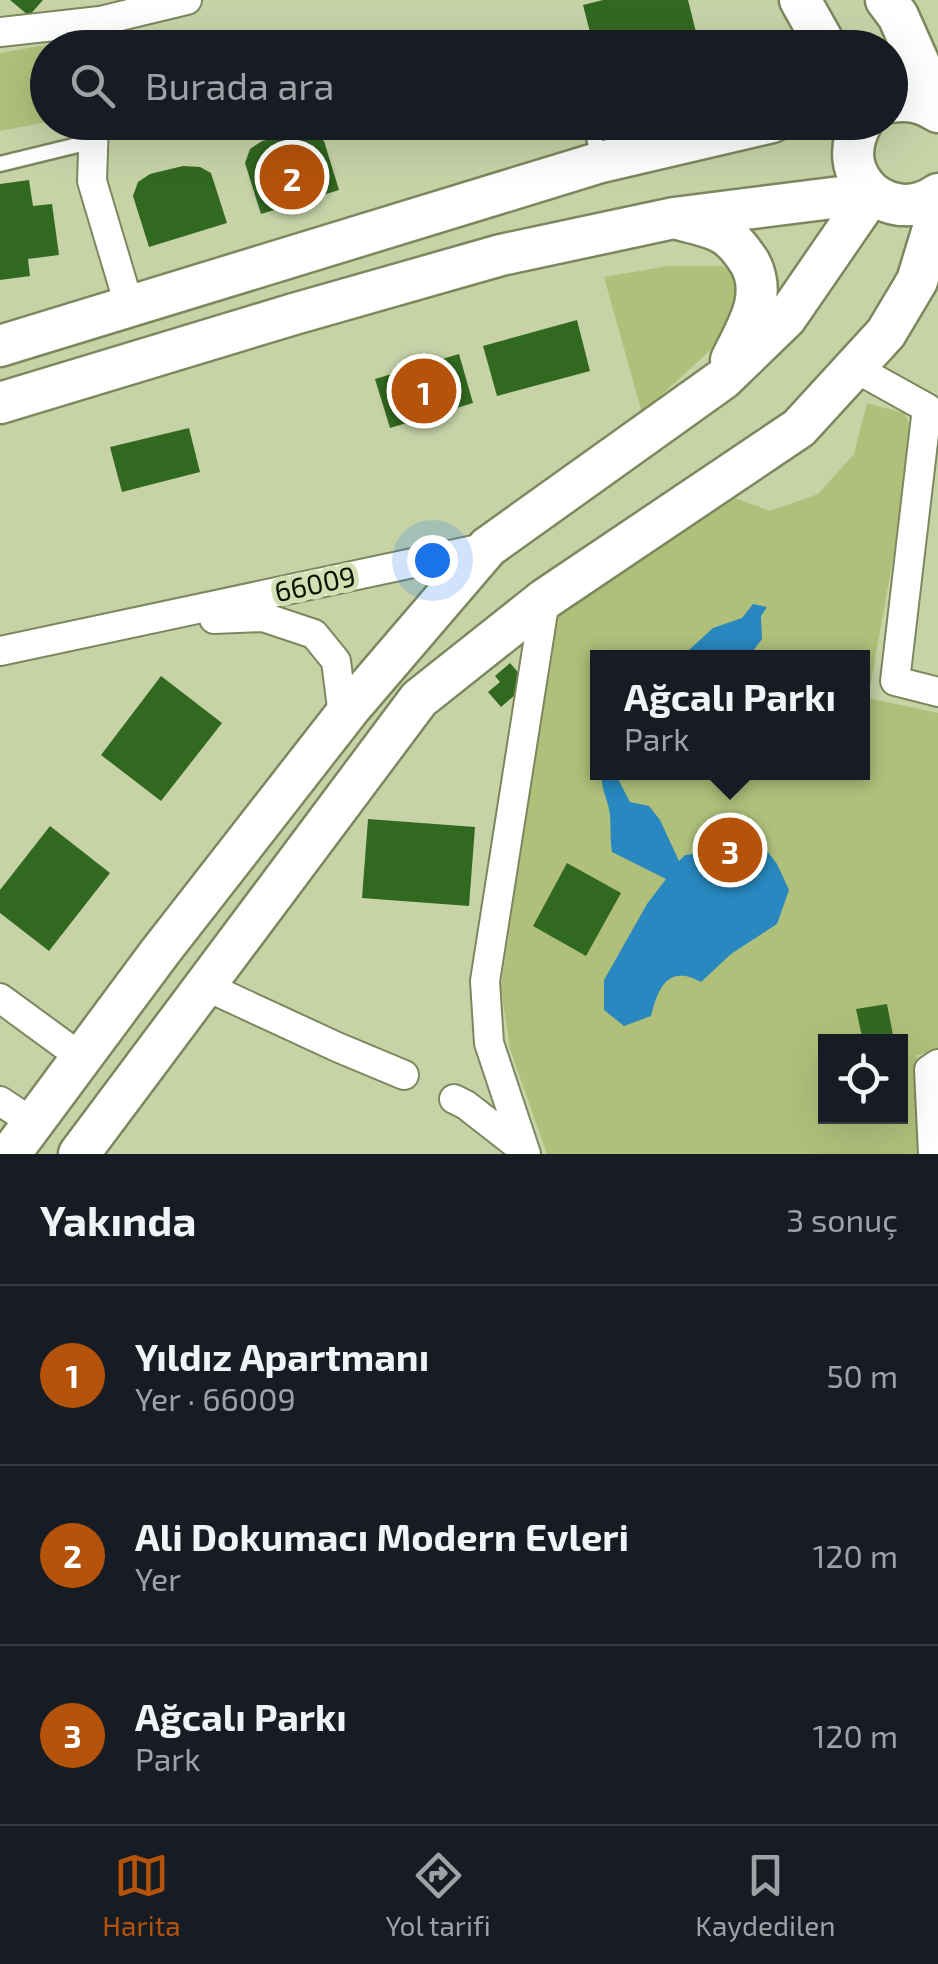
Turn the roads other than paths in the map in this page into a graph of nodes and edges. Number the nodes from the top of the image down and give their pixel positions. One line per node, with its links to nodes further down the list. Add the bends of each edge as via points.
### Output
1 (186, 0): 4 (street)
2 (800, 0): 5 (main road)
3 (886, 0): 6 (main road)
4 (109, 30)
5 (817, 30)
6 (904, 30)
7 (0, 32): 8 (street)
8 (30, 33)
9 (908, 39): 11 (main road)
10 (908, 100): 11 (main road)
11 (938, 109)
12 (70, 140): 18 (lane)
13 (94, 140): 23 (street, via 92,181)
14 (595, 140): 17 (lane)
15 (695, 140): 17 (main road)
16 (855, 140): 19 (main road, via 855,169)
17 (601, 162): 23 (main road)
18 (0, 164)
19 (872, 194): 20 (main road, via 910,206); 22 (main road); 26 (main road, via 786,318)
20 (938, 194)
21 (938, 212): 25 (main road, via 917,281)
22 (674, 218): 26 (main road, via 722,232 755,274 753,314); 27 (main road, via 501,255)
23 (129, 305): 24 (main road)
24 (0, 346)
25 (855, 368): 29 (main road, via 799,428); 32 (street, via 927,408 895,681)
26 (723, 379): 28 (main road)
27 (0, 403)
28 (488, 548): 30 (street, 66009); 33 (main road)
29 (545, 599): 34 (main road, via 419,699); 42 (street, via 485,981 489,1043)
30 (142, 620): 31 (street, 66009); 33 (street, 66009, via 263,618 314,634 336,661)
31 (0, 651)
32 (938, 692)
33 (344, 716): 36 (main road)
34 (203, 985): 38 (street); 43 (main road)
35 (0, 998): 36 (street)
36 (82, 1058): 41 (main road)
37 (938, 1064): 44 (street, via 928,1070)
38 (404, 1075)
39 (454, 1098): 42 (street)
40 (0, 1101): 41 (street)
41 (22, 1139)
42 (526, 1152)
43 (79, 1154)
44 (933, 1154)

